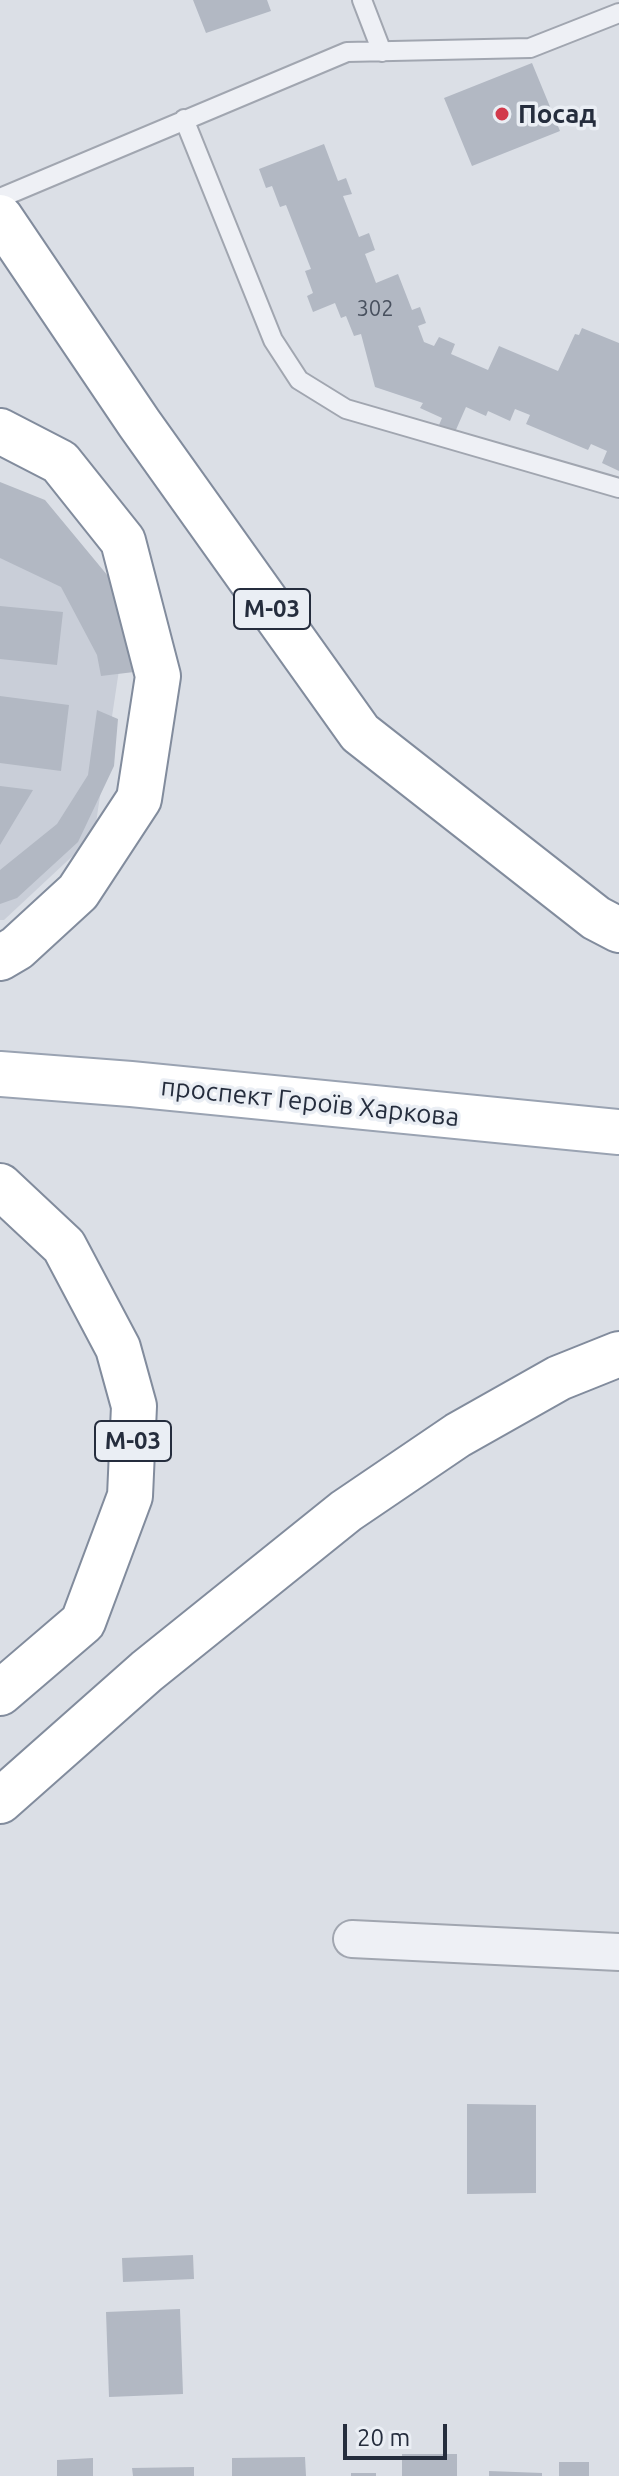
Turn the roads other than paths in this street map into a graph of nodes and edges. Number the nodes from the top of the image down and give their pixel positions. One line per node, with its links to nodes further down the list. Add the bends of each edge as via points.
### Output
1 (362, 0): 3 (lane)
2 (619, 13): 3 (lane, via 530,48)
3 (382, 52): 4 (lane, via 347,52)
4 (184, 119): 5 (lane); 8 (lane, via 273,340 299,380 346,409)
5 (0, 198)
6 (0, 217): 9 (main road, М-03, via 360,733 596,918)
7 (0, 431): 10 (main road, via 60,462 123,541 158,676 139,799 78,892)
8 (619, 488)
9 (619, 930)
10 (0, 958)
11 (0, 1074): 12 (main road, проспект Героїв Харкова)
12 (619, 1132)
13 (0, 1186): 15 (main road, М-03, via 64,1246 118,1348 134,1406 130,1496 83,1622)
14 (619, 1354): 16 (main road, via 559,1378 458,1435 346,1511 147,1671)
15 (0, 1693)
16 (0, 1801)
17 (352, 1939): 18 (street)
18 (619, 1952)

